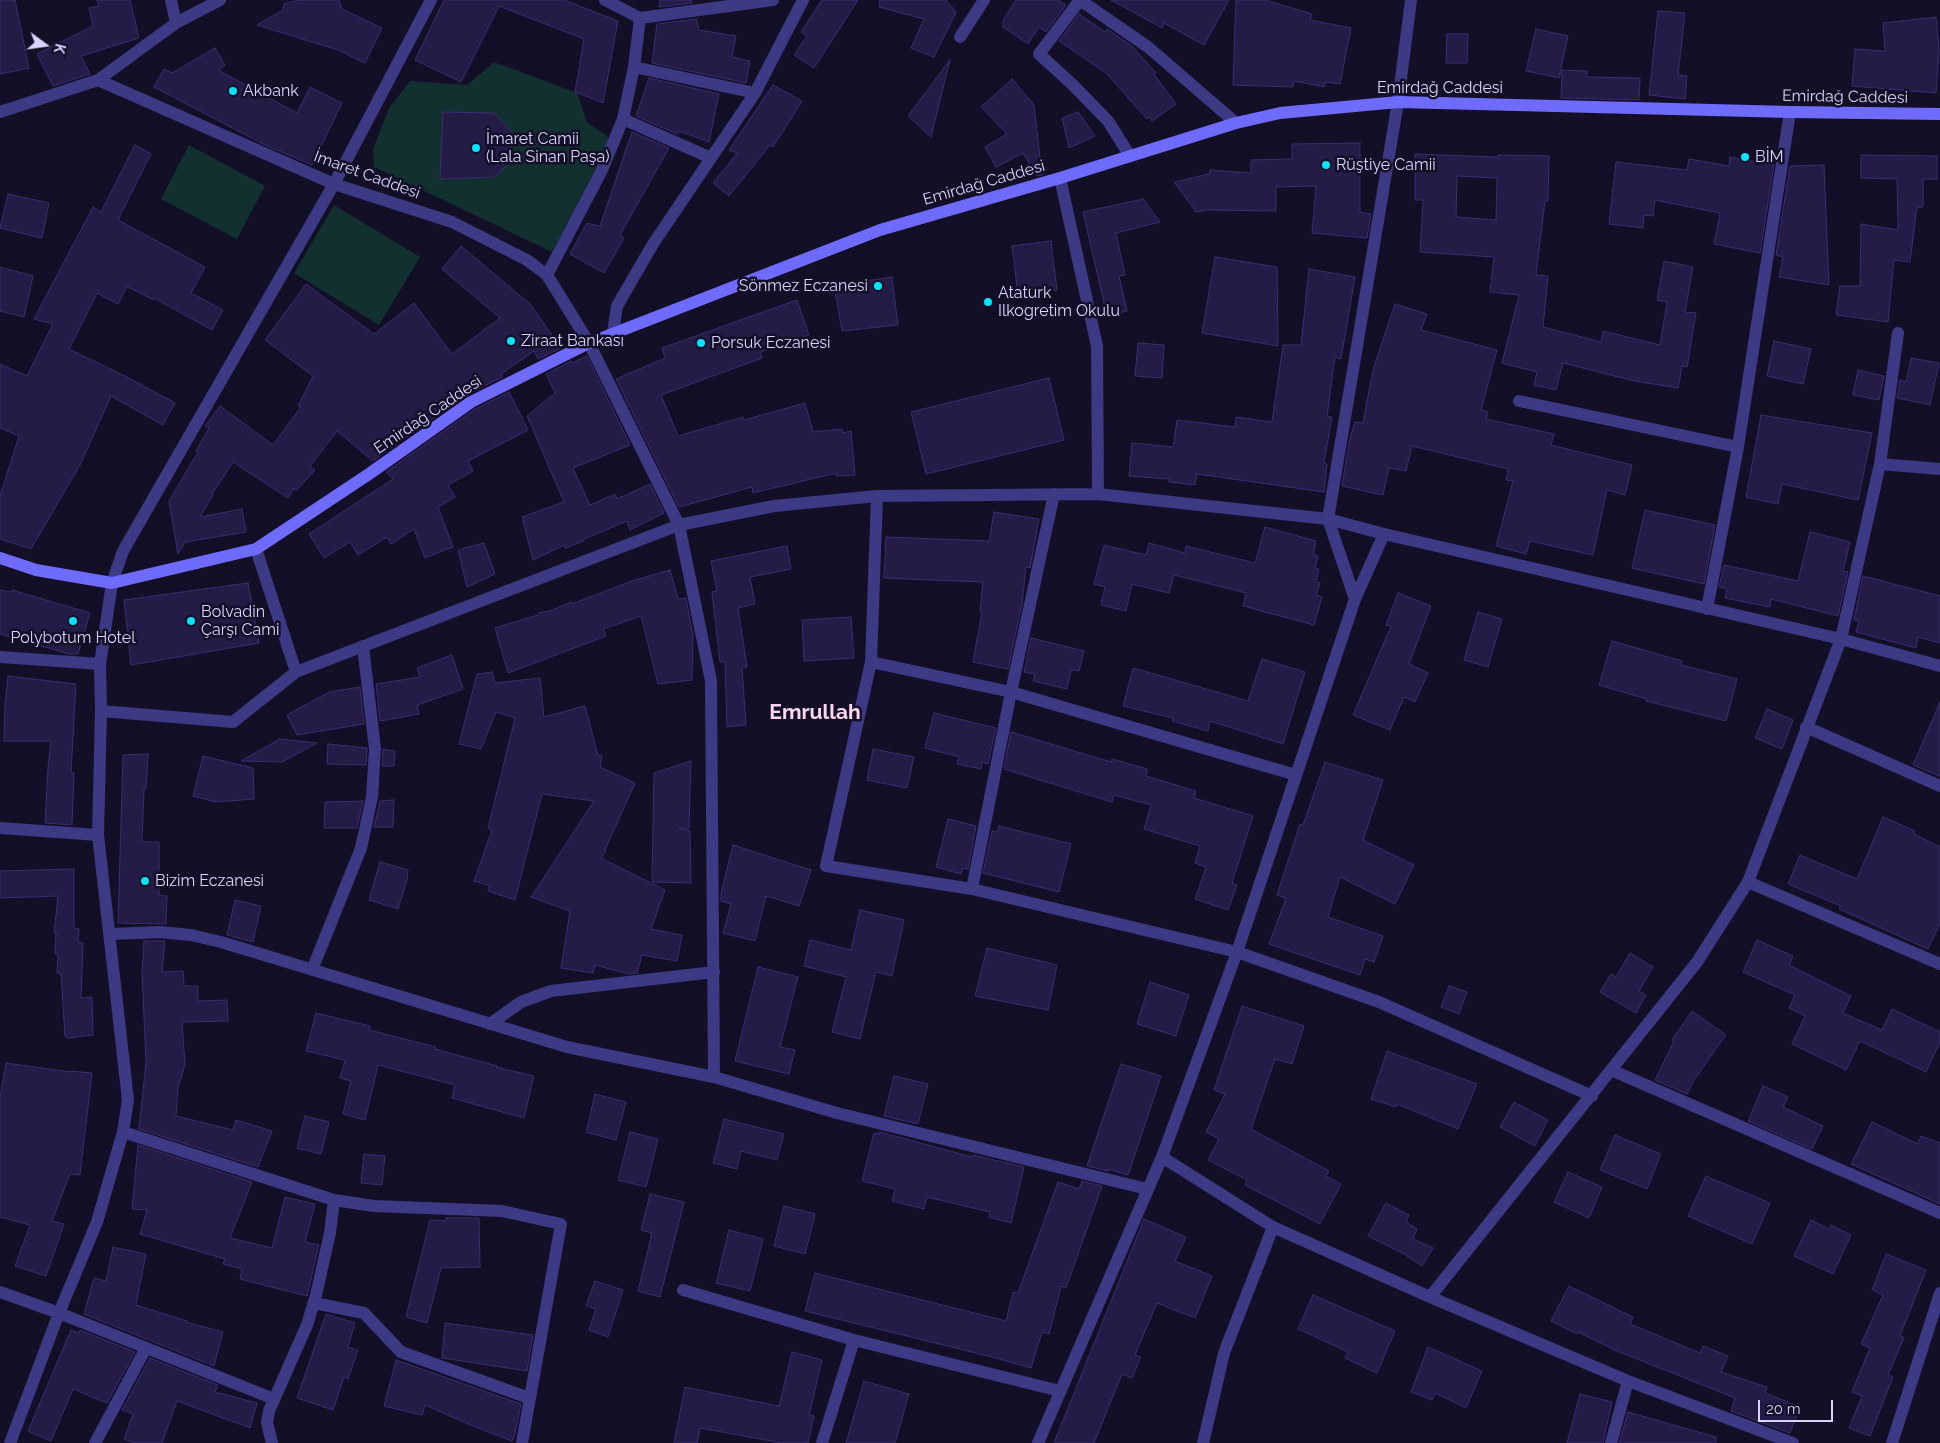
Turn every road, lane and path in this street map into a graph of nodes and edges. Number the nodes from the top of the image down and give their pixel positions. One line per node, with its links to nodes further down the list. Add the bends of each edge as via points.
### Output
1 (170, 0): 11 (street)
2 (220, 0): 11 (street)
3 (431, 0): 25 (street)
4 (605, 0): 10 (street)
5 (773, 0): 10 (street)
6 (803, 0): 15 (street)
7 (984, 0): 12 (street)
8 (1080, 0): 21 (street, via 1148,47); 22 (street, via 1039,54 1108,121)
9 (1411, 0): 16 (street)
10 (640, 18): 13 (street)
11 (176, 23): 14 (street)
12 (960, 37)
13 (634, 68): 15 (street); 20 (street)
14 (98, 80): 17 (street); 25 (street, İmaret Caddesi)
15 (755, 93): 23 (street)
16 (1398, 102): 18 (main road, Emirdağ Caddesi); 21 (main road, Emirdağ Caddesi, via 1280,113); 37 (street)
17 (0, 112)
18 (1790, 112): 19 (main road, Emirdağ Caddesi); 31 (street)
19 (1940, 114)
20 (622, 119): 23 (street); 26 (street, via 602,170)
21 (1236, 123): 22 (main road, Emirdağ Caddesi)
22 (1130, 156): 24 (main road, Emirdağ Caddesi)
23 (711, 158): 28 (street, via 653,244 617,306)
24 (1060, 178): 28 (main road, Emirdağ Caddesi, via 880,230); 35 (street, via 1097,346)
25 (334, 184): 26 (street, İmaret Caddesi, via 452,222 527,260); 42 (street, via 122,551)
26 (547, 275): 29 (street, İmaret Caddesi)
27 (1898, 333): 32 (street)
28 (613, 334): 29 (main road, Emirdağ Caddesi)
29 (589, 343): 38 (street, İmaret Caddesi); 40 (main road, Emirdağ Caddesi, via 471,402)
30 (1519, 401): 31 (street)
31 (1738, 447): 44 (street)
32 (1880, 464): 33 (street); 45 (street)
33 (1940, 469)
34 (1054, 494): 35 (street); 36 (street); 52 (street)
35 (1098, 494): 37 (street)
36 (876, 496): 38 (street, via 774,506); 48 (street)
37 (1328, 519): 39 (street); 43 (street)
38 (679, 525): 46 (street); 65 (street, İmaret Caddesi, via 711,681)
39 (1384, 534): 43 (street); 44 (street)
40 (256, 549): 42 (main road, Emirdağ Caddesi); 51 (street)
41 (0, 558): 42 (main road, via 36,570)
42 (112, 583): 49 (street)
43 (1355, 599): 55 (street)
44 (1707, 609): 45 (street)
45 (1841, 639): 50 (street); 54 (street)
46 (363, 646): 51 (street); 64 (street, via 375,749 372,797 362,848)
47 (0, 657): 49 (street)
48 (871, 662): 52 (street); 60 (street, via 826,866)
49 (100, 664): 53 (street)
50 (1940, 666)
51 (296, 672): 53 (street, via 233,722)
52 (1011, 692): 55 (street); 60 (street)
53 (101, 711): 58 (street)
54 (1806, 727): 56 (street); 59 (street)
55 (1296, 775): 62 (street)
56 (1940, 786)
57 (0, 828): 58 (street)
58 (98, 835): 61 (street)
59 (1748, 882): 63 (street); 67 (street, via 1697,962)
60 (972, 889): 62 (street)
61 (110, 934): 64 (street, via 160,932 190,935); 70 (street, via 128,1100)
62 (1237, 952): 69 (street, via 1380,1002); 71 (street)
63 (1940, 964)
64 (312, 970): 66 (street)
65 (714, 972): 66 (street, via 551,991 521,1002); 68 (street, İmaret Caddesi)
66 (490, 1024): 68 (street, via 567,1047)
67 (1611, 1070): 69 (street); 74 (street)
68 (714, 1077): 72 (street, via 838,1113)
69 (1592, 1096): 79 (street)
70 (122, 1132): 73 (street); 81 (street, via 98,1222)
71 (1162, 1158): 72 (street); 75 (street)
72 (1147, 1189): 85 (street)
73 (334, 1200): 80 (street); 86 (street, via 374,1206 502,1211 561,1224)
74 (1940, 1213)
75 (1273, 1226): 79 (street); 94 (street, via 1224,1352)
76 (683, 1290): 82 (street)
77 (0, 1292): 81 (street)
78 (1940, 1293): 97 (street)
79 (1430, 1297): 84 (street)
80 (314, 1303): 86 (street, via 364,1314 402,1352); 87 (street)
81 (59, 1313): 83 (street); 88 (street)
82 (854, 1340): 85 (street); 92 (street)
83 (146, 1348): 87 (street); 89 (street)
84 (1628, 1381): 95 (street); 96 (street)
85 (1060, 1391): 93 (street)
86 (529, 1398): 91 (street)
87 (274, 1400): 90 (street, via 267,1423)
88 (10, 1443)
89 (95, 1443)
90 (272, 1443)
91 (522, 1443)
92 (822, 1443)
93 (1038, 1443)
94 (1203, 1443)
95 (1611, 1443)
96 (1792, 1443)
97 (1892, 1443)

